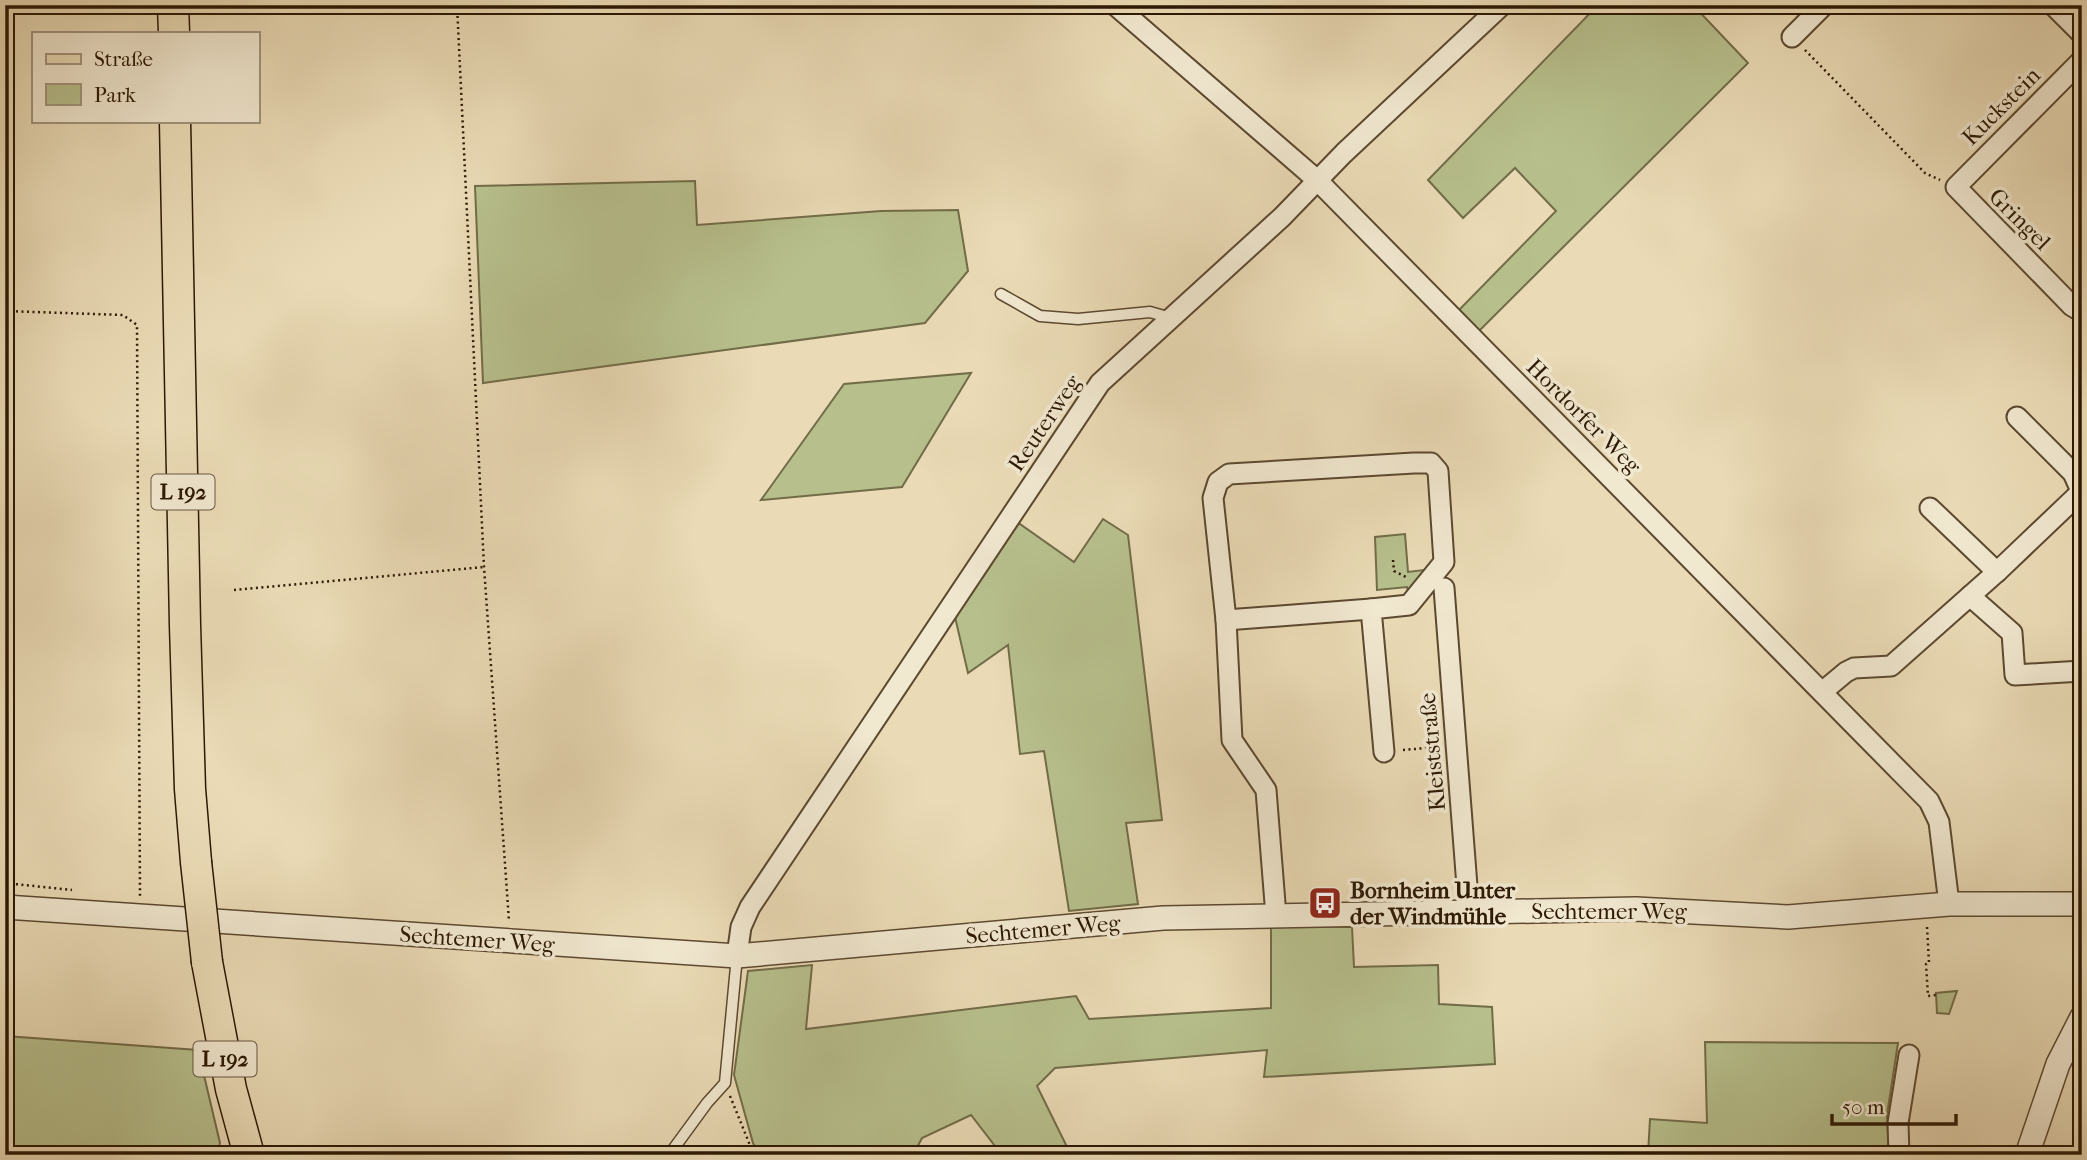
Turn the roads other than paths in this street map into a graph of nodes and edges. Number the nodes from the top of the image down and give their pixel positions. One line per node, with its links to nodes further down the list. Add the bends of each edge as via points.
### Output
1 (173, 5): 6 (main road)
2 (1115, 5): 11 (street, Hordorfer Weg)
3 (1502, 5): 11 (street, Reuterweg)
4 (1824, 5): 8 (street)
5 (2053, 5): 7 (street)
6 (174, 32)
7 (2082, 34)
8 (1792, 37)
9 (2082, 60): 12 (street, Kuckstein)
10 (175, 122): 35 (main road, L 192, bridge, via 190,789 207,962 231,1090)
11 (1317, 180): 15 (street, Reuterweg); 25 (street, Hordorfer Weg)
12 (1956, 187): 14 (street, Gringel)
13 (1001, 294): 15 (lane, via 1040,316 1078,319 1150,312)
14 (2082, 312)
15 (1171, 318): 32 (street, Reuterweg, via 1100,383 750,906)
16 (2017, 417): 17 (street, via 2073,473)
17 (2081, 491): 19 (street)
18 (1930, 508): 19 (street)
19 (1997, 572): 21 (street)
20 (1444, 588): 30 (street, Kleiststraße)
21 (1969, 596): 24 (street, via 2012,633 2015,675); 25 (street, via 1891,666 1854,668)
22 (1371, 609): 23 (street); 23 (street, via 1409,605 1444,562 1438,471 1431,463 1229,474 1218,482 1213,498); 26 (street)
23 (1226, 620): 31 (street, via 1232,740 1266,790)
24 (2082, 671)
25 (1822, 692): 27 (street, Hordorfer Weg, via 1934,808)
26 (1384, 752)
27 (1949, 904): 28 (street, Sechtemer Weg); 30 (street, Sechtemer Weg, via 1788,917 1636,909)
28 (2082, 904)
29 (5, 907): 32 (street, Sechtemer Weg)
30 (1469, 912): 31 (street, Sechtemer Weg)
31 (1276, 916): 32 (street, Sechtemer Weg, via 1163,918)
32 (737, 956): 36 (lane, via 725,1083)
33 (2082, 1017): 38 (street, via 2058,1064)
34 (1909, 1055): 37 (street, via 1898,1123)
35 (249, 1155)
36 (669, 1155)
37 (1899, 1155)
38 (2027, 1155)

